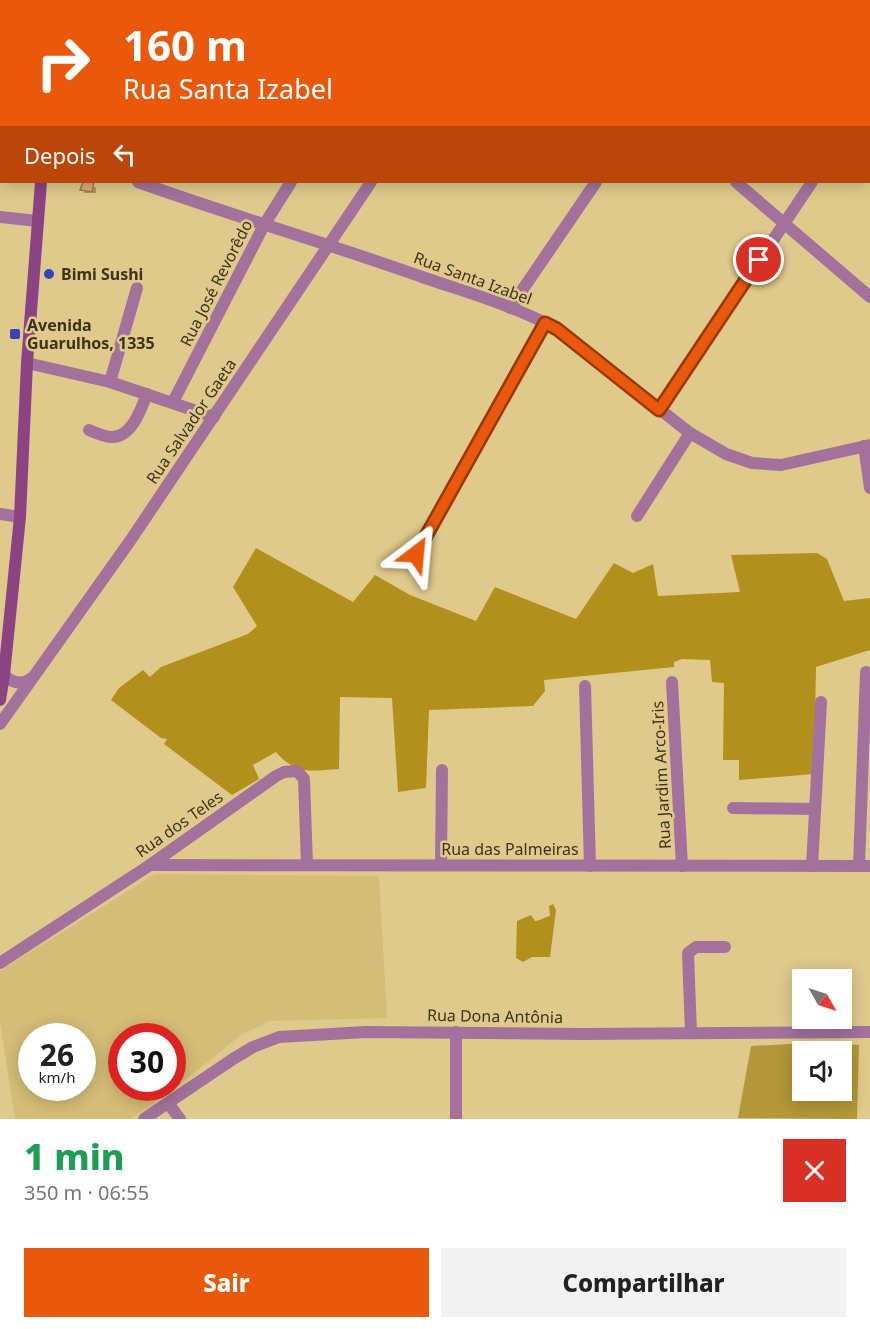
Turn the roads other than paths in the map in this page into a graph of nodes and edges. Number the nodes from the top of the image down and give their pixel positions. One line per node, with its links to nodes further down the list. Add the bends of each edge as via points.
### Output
1 (40, 183): 9 (main road)
2 (141, 183): 11 (street, Rua Santa Izabel)
3 (290, 183): 11 (street, Rua José Revorêdo)
4 (370, 183): 12 (street, Rua Salvador Gaeta)
5 (595, 183): 15 (street)
6 (737, 183): 10 (street)
7 (811, 183): 10 (street)
8 (0, 217): 9 (street)
9 (38, 221): 17 (main road)
10 (783, 222): 14 (street); 21 (street)
11 (264, 225): 12 (street, Rua Santa Izabel); 20 (street, Rua José Revorêdo)
12 (330, 245): 15 (street, Rua Santa Izabel); 22 (street, Rua Salvador Gaeta)
13 (136, 288): 18 (street)
14 (870, 297)
15 (510, 308): 16 (street, Rua Santa Izabel)
16 (545, 323): 21 (street, Rua Santa Izabel); 30 (street)
17 (27, 363): 18 (street); 29 (main road)
18 (110, 382): 19 (street)
19 (147, 394): 20 (street); 23 (street, via 137,418 120,436)
20 (173, 402): 22 (street)
21 (659, 410): 24 (street, Rua Santa Izabel)
22 (214, 417): 33 (street, Rua Salvador Gaeta)
23 (89, 430)
24 (690, 433): 25 (street, Rua Santa Izabel, via 726,454 752,463 781,465); 28 (street)
25 (867, 446): 26 (street)
26 (870, 489)
27 (0, 514): 29 (street)
28 (637, 516)
29 (20, 517): 32 (main road)
30 (416, 554)
31 (866, 672): 48 (street)
32 (4, 675): 33 (street, via 18,683); 36 (main road)
33 (33, 677): 38 (street, Rua Salvador Gaeta)
34 (672, 682): 46 (street, Rua Jardim Arco-Iris)
35 (585, 686): 45 (street)
36 (0, 700)
37 (821, 702): 41 (street)
38 (0, 724)
39 (442, 770): 44 (street)
40 (733, 808): 41 (street)
41 (815, 809): 47 (street)
42 (150, 865): 43 (street, Rua das Palmeiras); 43 (street, Rua dos Teles, via 276,776 291,770 304,779); 50 (street, Rua dos Teles)
43 (307, 865): 44 (street, Rua das Palmeiras)
44 (441, 865): 45 (street, Rua das Palmeiras)
45 (590, 866): 46 (street, Rua das Palmeiras)
46 (682, 866): 47 (street, Rua das Palmeiras)
47 (812, 866): 48 (street, Rua das Palmeiras)
48 (864, 866)
49 (725, 947): 53 (street, via 696,947 688,953)
50 (0, 963)
51 (456, 1032): 53 (street, Rua Dona Antônia); 54 (street, Rua Dona Antônia, via 279,1037 253,1047); 57 (street)
52 (870, 1032): 53 (street, Rua Dona Antônia)
53 (691, 1033)
54 (168, 1103): 55 (street, Rua Dona Antônia); 56 (street)
55 (144, 1119)
56 (180, 1119)
57 (456, 1119)

